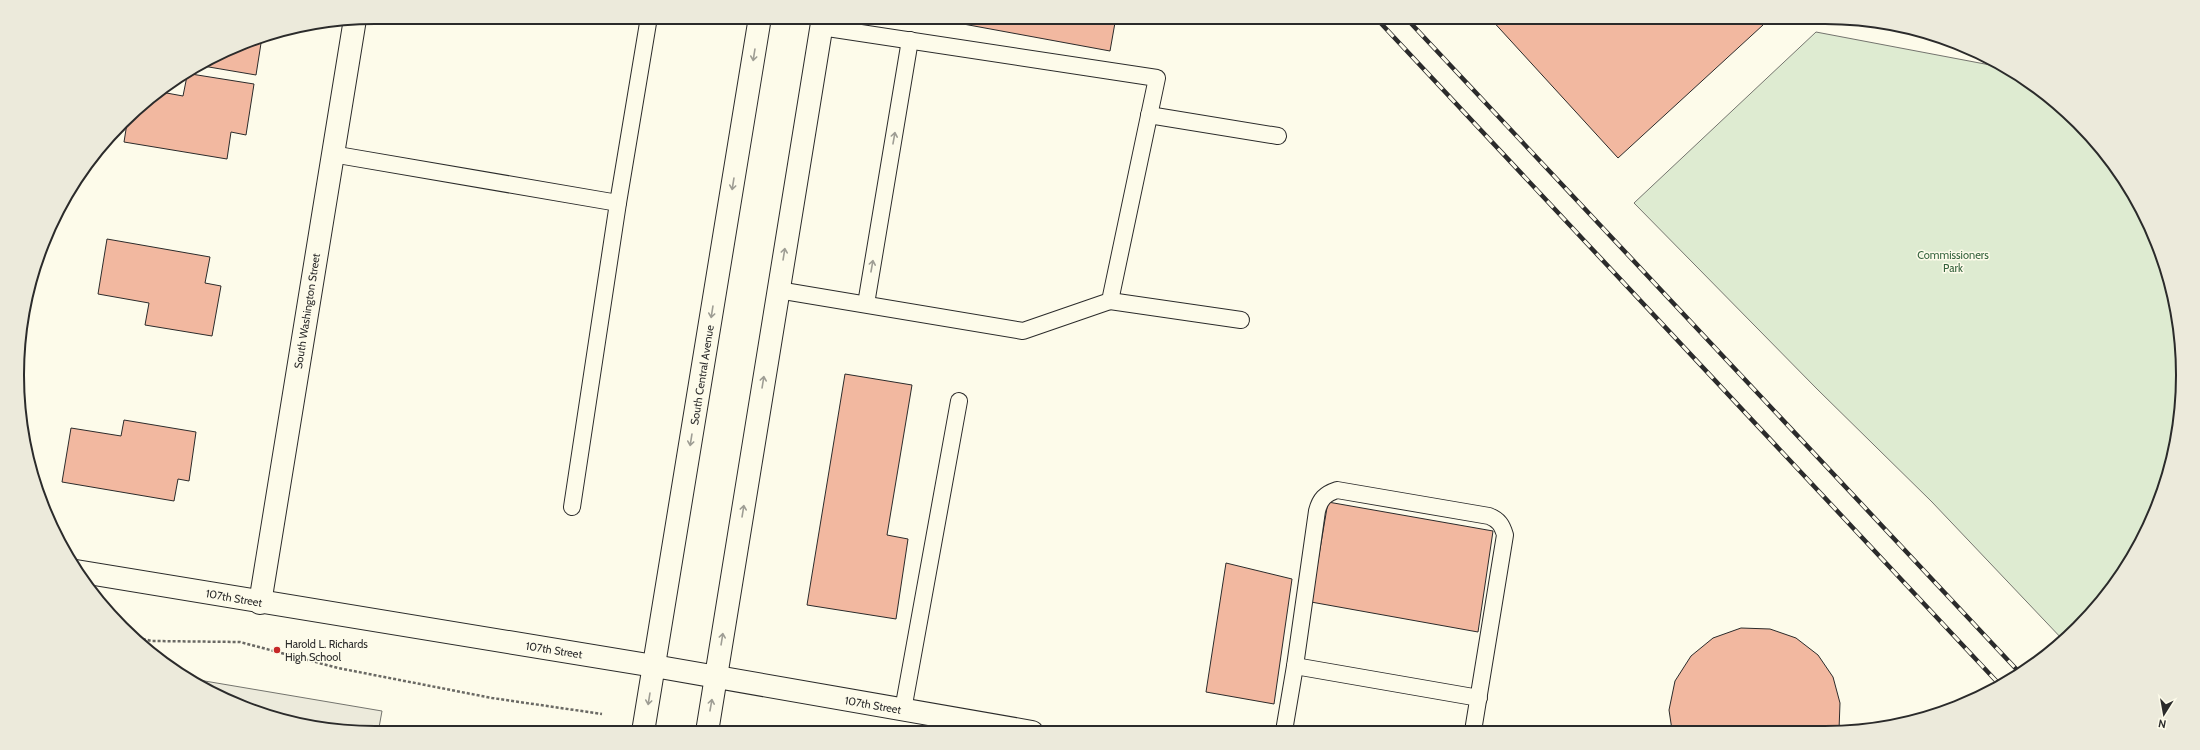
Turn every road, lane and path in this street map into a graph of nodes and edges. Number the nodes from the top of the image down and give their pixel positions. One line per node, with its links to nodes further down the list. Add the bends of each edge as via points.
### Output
1 (648, 24): 10 (lane)
2 (759, 24): 20 (street, South Central Avenue, one-way to 20)
3 (822, 24): 11 (street, one-way to 3)
4 (832, 24): 6 (lane)
5 (354, 25): 9 (street, South Washington Street)
6 (910, 40): 7 (lane, via 1157,78); 13 (lane, one-way to 6)
7 (1149, 115): 8 (lane); 12 (lane)
8 (1278, 136)
9 (332, 154): 10 (lane); 18 (street, South Washington Street)
10 (618, 203): 16 (lane)
11 (778, 290): 13 (lane); 22 (street, one-way to 11)
12 (1110, 301): 13 (lane, via 1022,331); 14 (lane)
13 (866, 304)
14 (1241, 320)
15 (958, 401): 24 (lane)
16 (572, 507)
17 (85, 573): 18 (street, 107th Street)
18 (260, 603): 20 (street, 107th Street)
19 (144, 639): 25 (path, via 240,642 338,668 492,698)
20 (654, 666): 22 (street, 107th Street); 26 (street, South Central Avenue, one-way to 26)
21 (1295, 666): 23 (lane); 23 (lane, via 1317,511 1320,501 1327,493 1337,490 1489,516 1503,527 1506,536); 29 (lane)
22 (716, 677): 24 (street, 107th Street); 27 (street, one-way to 22)
23 (1479, 698): 30 (lane)
24 (903, 710): 28 (street, 107th Street)
25 (602, 714)
26 (645, 726)
27 (708, 726)
28 (997, 726)
29 (1285, 726)
30 (1474, 726)

